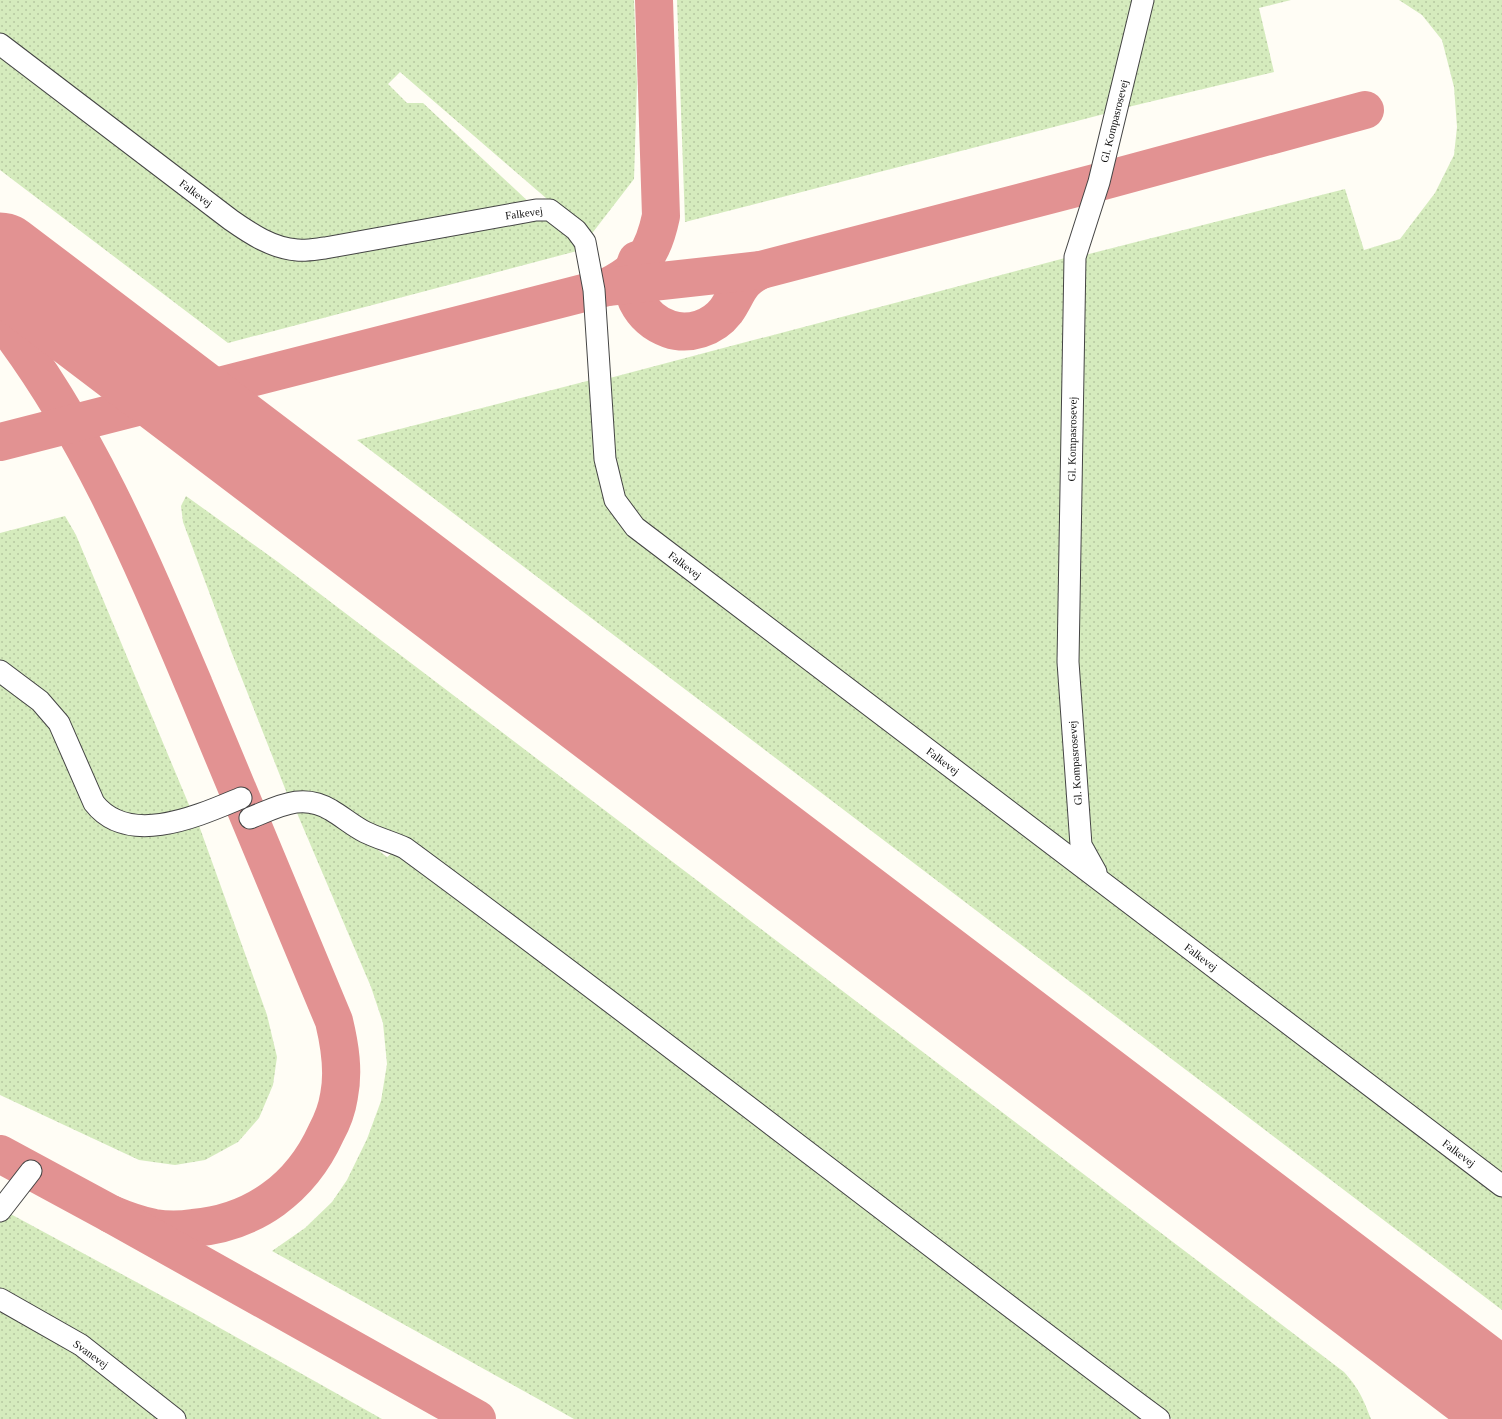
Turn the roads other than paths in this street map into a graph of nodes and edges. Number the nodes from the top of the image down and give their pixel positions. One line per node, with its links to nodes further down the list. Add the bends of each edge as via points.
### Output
1 (1143, 0): 6 (lane, Gl. Kompasrosevej, via 1099,182 1075,257 1068,662 1081,846)
2 (0, 44): 6 (lane, Falkevej, via 231,220 256,236 279,246 300,250 325,248 536,210 550,210 559,216 576,230 585,242 594,290 605,459 614,500 635,527)
3 (0, 670): 4 (lane, via 40,700 59,723 94,803 107,816 138,826 164,824 194,817)
4 (241, 798)
5 (250, 818): 12 (lane, via 291,802 318,803 365,832 404,848 512,927)
6 (1102, 881): 8 (lane, Falkevej)
7 (31, 1171): 9 (lane)
8 (1502, 1186)
9 (0, 1211)
10 (0, 1299): 11 (lane, Svanevej, via 81,1345)
11 (175, 1419)
12 (1159, 1419)

